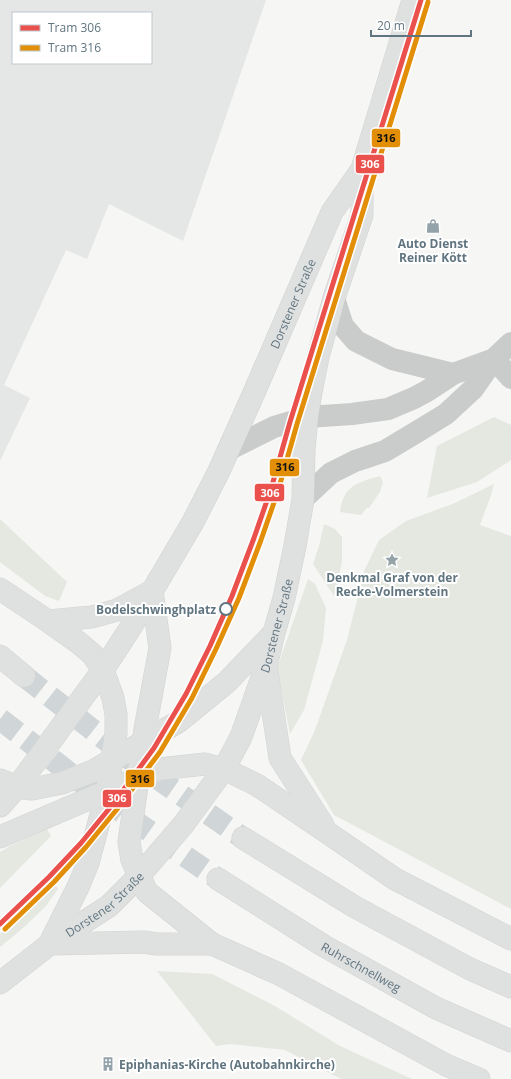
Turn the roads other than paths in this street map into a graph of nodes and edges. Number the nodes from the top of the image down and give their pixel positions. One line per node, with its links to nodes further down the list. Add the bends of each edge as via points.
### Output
1 (413, 0): 2 (main road, Dorstener Straße)
2 (362, 169): 3 (main road, Dorstener Straße, via 362,215); 9 (main road, Dorstener Straße, via 332,212)
3 (334, 298): 6 (street, via 343,326 356,342 392,359); 8 (main road, Dorstener Straße, via 318,357)
4 (511, 343): 5 (street)
5 (494, 359): 6 (street); 7 (street); 10 (street, via 473,389 446,414 385,451 355,461 331,473)
6 (453, 374): 8 (street, via 427,391 388,409)
7 (511, 378)
8 (306, 417): 9 (street, via 274,427); 10 (main road, Dorstener Straße)
9 (228, 450): 12 (main road, Dorstener Straße, via 193,522)
10 (302, 499): 14 (main road, Dorstener Straße, via 295,546)
11 (0, 589): 13 (main road)
12 (152, 591): 13 (main road, via 117,610 92,617); 17 (main road, Dorstener Straße); 19 (main road, via 160,648)
13 (48, 621): 17 (main road, via 93,655)
14 (274, 633): 16 (main road, Dorstener Straße); 19 (main road, via 227,682 178,722)
15 (0, 656): 18 (main road)
16 (266, 666): 21 (main road, Dorstener Straße, via 241,737); 26 (main road, via 280,758)
17 (103, 670): 20 (main road, via 116,714); 23 (main road, Dorstener Straße)
18 (24, 676)
19 (143, 742): 20 (main road); 22 (main road)
20 (112, 760): 23 (main road, via 93,771 62,783 32,789); 24 (main road)
21 (224, 769): 22 (main road, via 205,764 159,769); 26 (main road, via 257,785); 29 (main road, Dorstener Straße, via 184,826)
22 (138, 779): 24 (main road); 29 (main road, via 129,842 132,860)
23 (8, 783): 25 (main road, Dorstener Straße)
24 (107, 792): 27 (main road); 32 (main road, via 88,863)
25 (0, 806)
26 (328, 832): 31 (main road, via 395,879)
27 (0, 837)
28 (243, 838): 35 (main road, via 355,907 470,969)
29 (139, 876): 32 (main road, Dorstener Straße, via 109,906); 33 (main road, via 147,892)
30 (218, 879): 36 (main road, Ruhrschnellweg, via 324,946 436,1008)
31 (511, 938)
32 (50, 944): 33 (main road); 34 (main road, Dorstener Straße)
33 (212, 944): 37 (main road, via 279,974 446,1065)
34 (0, 983)
35 (511, 987)
36 (511, 1041)
37 (480, 1079)

